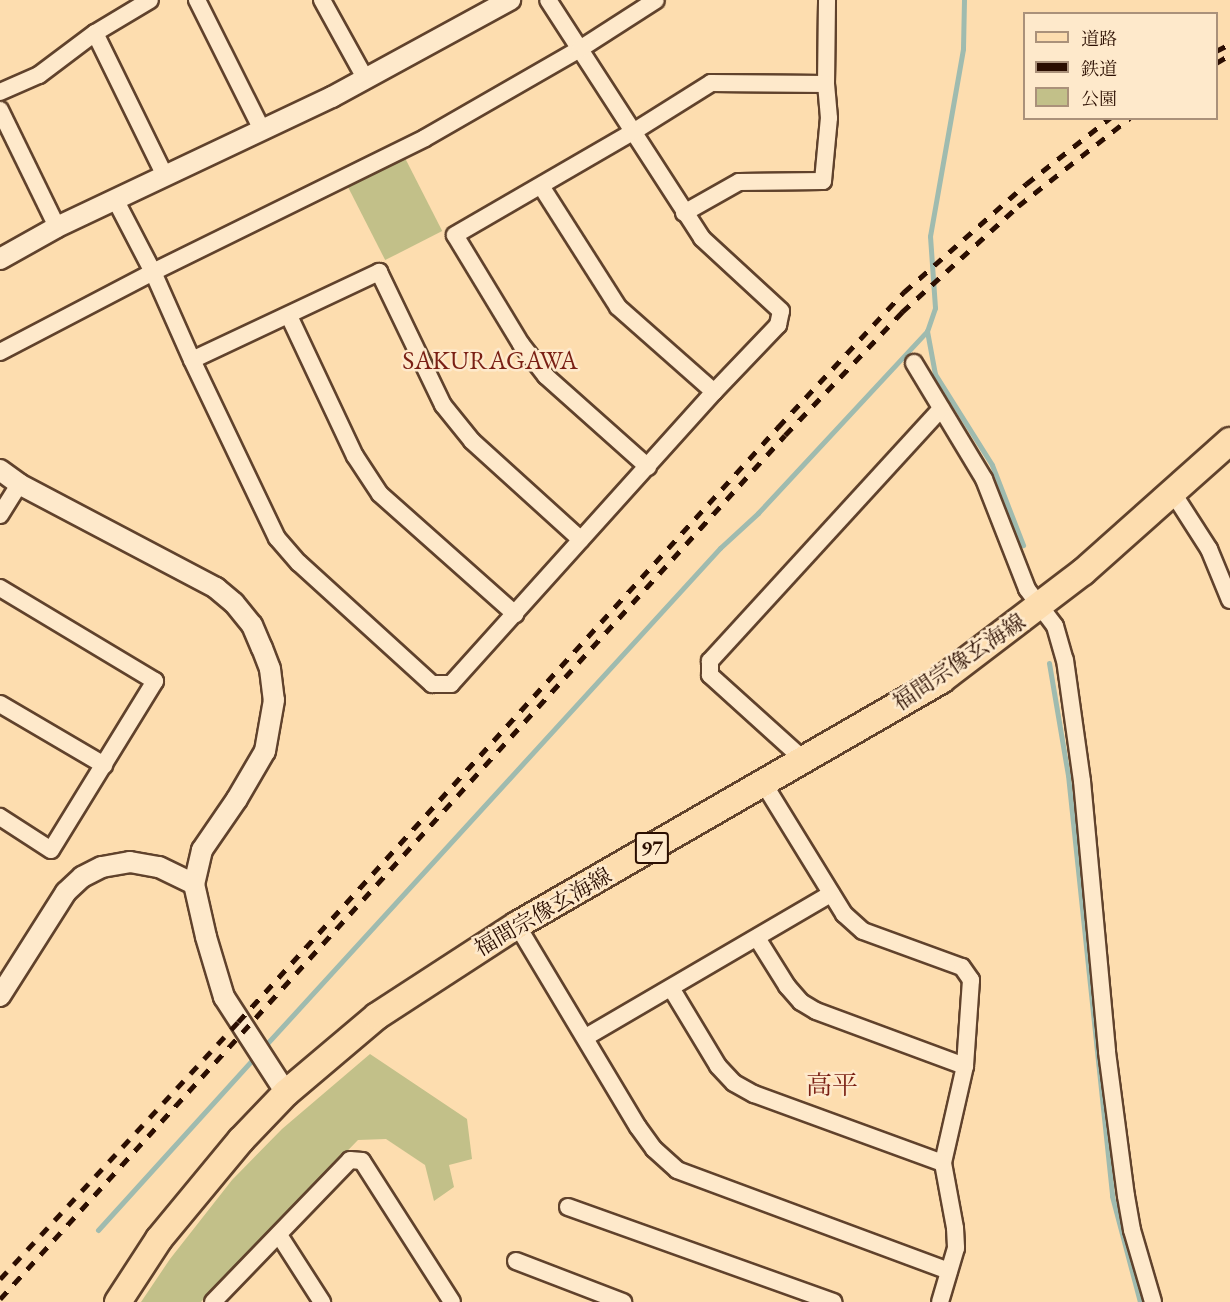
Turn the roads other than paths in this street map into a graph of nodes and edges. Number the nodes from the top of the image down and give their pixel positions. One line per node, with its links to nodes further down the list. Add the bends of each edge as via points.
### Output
1 (150, 0): 8 (street)
2 (197, 0): 14 (street)
3 (322, 0): 10 (street)
4 (510, 0): 10 (street)
5 (548, 0): 9 (street)
6 (656, 0): 9 (street)
7 (827, 0): 11 (street)
8 (95, 33): 12 (street, via 39,75); 16 (street)
9 (580, 49): 15 (street); 22 (street, via 425,138)
10 (365, 78): 14 (street)
11 (826, 84): 15 (street, via 711,83); 19 (street, via 829,118 823,182 739,182)
12 (0, 92)
13 (0, 110): 20 (street)
14 (262, 130): 16 (street)
15 (633, 132): 17 (street); 19 (street)
16 (165, 176): 18 (street)
17 (541, 186): 27 (street, via 618,307); 30 (street, via 455,235 521,344 546,376)
18 (116, 201): 20 (street); 22 (street)
19 (684, 213): 27 (street, via 702,238 781,311 778,325)
20 (57, 226): 21 (street)
21 (0, 259)
22 (153, 272): 24 (street); 25 (street)
23 (289, 316): 25 (street); 35 (street, via 379,272 443,405 472,441); 39 (street, via 355,456 380,494)
24 (0, 352)
25 (192, 360): 39 (street, via 277,538 299,563 432,684 451,684)
26 (914, 363): 28 (street)
27 (714, 392): 30 (street)
28 (941, 409): 38 (street, via 984,478 1027,589); 41 (street, via 710,661 710,675)
29 (1230, 441): 33 (main road, 福間宗像玄海線 / 97)
30 (648, 467): 35 (street)
31 (0, 470): 32 (street)
32 (19, 484): 34 (street); 45 (street, via 216,588 246,618 262,648 270,669 274,700 265,751 202,850)
33 (1173, 493): 37 (street, via 1209,549); 38 (main road, 福間宗像玄海線 / 97)
34 (0, 515)
35 (581, 540): 39 (street)
36 (0, 588): 42 (street, via 155,681)
37 (1230, 600)
38 (1039, 608): 41 (main road, 福間宗像玄海線 / 97, via 941,680); 66 (street, via 1055,626 1065,660 1082,781 1107,1052 1126,1196)
39 (515, 614)
40 (0, 704): 42 (street)
41 (804, 760): 43 (main road, 福間宗像玄海線 / 97)
42 (104, 765): 44 (street, via 51,850)
43 (764, 784): 46 (street); 47 (main road, 福間宗像玄海線 / 97)
44 (0, 817)
45 (194, 884): 50 (street, via 159,867 130,862 102,867 82,877 66,892); 53 (street, via 225,997)
46 (831, 894): 48 (street); 52 (street, via 844,914 863,931 962,967 971,980)
47 (517, 925): 51 (street); 53 (main road, 福間宗像玄海線 / 97, via 377,1016)
48 (757, 938): 49 (street); 52 (street, via 801,1002)
49 (671, 988): 51 (street); 54 (street, via 718,1066 734,1083 753,1094)
50 (0, 997)
51 (586, 1037): 58 (street, via 638,1127 677,1170)
52 (965, 1066): 54 (street)
53 (286, 1093): 59 (main road, 福間宗像玄海線 / 97, via 159,1239)
54 (943, 1163): 58 (street, via 955,1228 956,1248)
55 (568, 1207): 64 (street)
56 (279, 1235): 60 (street); 61 (street); 62 (street, via 350,1160 362,1161)
57 (516, 1261): 63 (street)
58 (949, 1271): 65 (street)
59 (118, 1302)
60 (213, 1302)
61 (322, 1302)
62 (453, 1302)
63 (622, 1302)
64 (833, 1302)
65 (940, 1302)
66 (1153, 1302)

